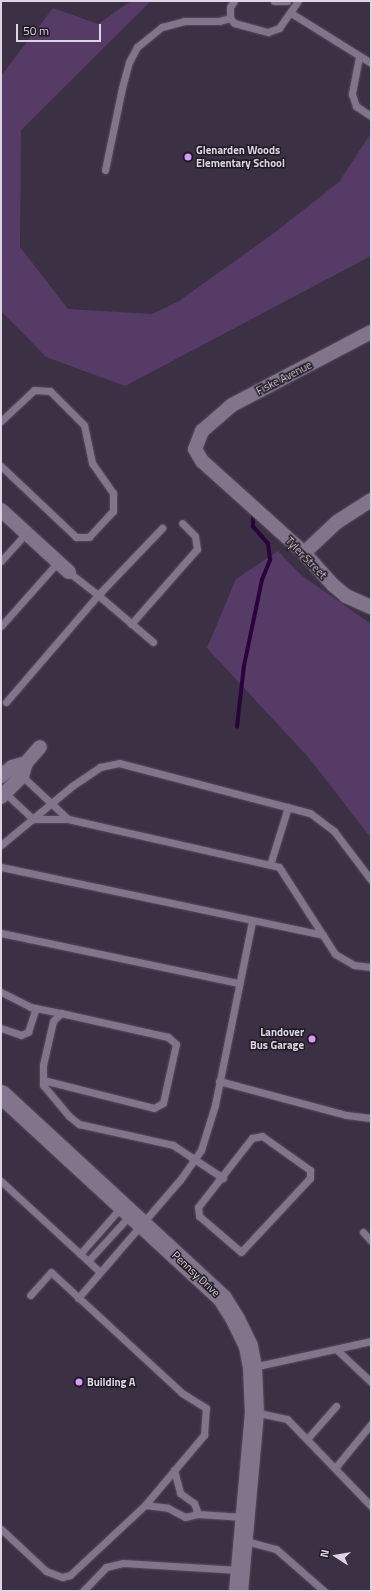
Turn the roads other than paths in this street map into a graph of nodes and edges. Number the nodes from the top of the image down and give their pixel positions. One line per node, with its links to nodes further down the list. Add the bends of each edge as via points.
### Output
1 (234, 1): 6 (lane, via 230,7)
2 (274, 1): 3 (lane)
3 (287, 1)
4 (298, 1): 5 (lane)
5 (291, 13): 6 (lane, via 279,28 268,32 234,24); 7 (lane)
6 (230, 18): 10 (lane, via 219,22 184,21 162,27 137,47 129,62 122,88)
7 (359, 57): 8 (lane); 9 (lane, via 352,94 356,106)
8 (371, 63)
9 (371, 116)
10 (105, 170)
11 (371, 332): 13 (street, Fiske Avenue, via 232,405)
12 (1, 421): 14 (lane, via 34,390 50,391 84,425 92,463 113,493 113,510 89,537 76,537)
13 (202, 431): 20 (street, Tyler Street, via 197,440 198,456)
14 (1, 466)
15 (371, 500): 20 (street, via 337,522)
16 (1, 510): 19 (street)
17 (182, 523): 26 (lane, via 195,536 197,549)
18 (162, 528): 24 (lane)
19 (26, 533): 21 (lane); 22 (street)
20 (304, 553): 25 (street, Tyler Street, via 339,590)
21 (2, 557)
22 (58, 562): 23 (street); 27 (lane)
23 (69, 572): 24 (lane)
24 (98, 595): 26 (lane); 29 (lane)
25 (371, 607)
26 (131, 624): 28 (lane)
27 (1, 626)
28 (152, 642)
29 (6, 702)
30 (40, 747): 31 (street)
31 (20, 768): 32 (street); 33 (street); 34 (lane)
32 (1, 776)
33 (2, 793): 36 (lane)
34 (52, 803): 35 (lane, via 100,767 119,763); 36 (lane); 37 (lane)
35 (288, 807): 39 (lane); 41 (lane, via 310,813 334,831)
36 (33, 819): 37 (lane); 38 (lane)
37 (68, 819): 39 (lane)
38 (1, 845)
39 (270, 865): 44 (lane, via 279,866)
40 (1, 867): 42 (lane)
41 (371, 880)
42 (252, 920): 44 (lane); 46 (lane)
43 (1, 933): 46 (lane)
44 (323, 936): 45 (lane, via 335,954 354,965)
45 (371, 967)
46 (239, 983): 52 (lane)
47 (1, 992): 48 (lane)
48 (36, 1008): 49 (lane); 50 (lane, via 28,1032 21,1035)
49 (61, 1014): 51 (lane, via 53,1021 43,1065); 51 (lane, via 168,1037 176,1044 163,1103 154,1108)
50 (1, 1028)
51 (43, 1080): 55 (lane, via 43,1085 79,1124 173,1145)
52 (220, 1081): 54 (lane, via 346,1115); 55 (lane, via 209,1130)
53 (1, 1094): 58 (main road, Pennsy Drive)
54 (371, 1118)
55 (196, 1159): 56 (lane); 58 (lane)
56 (223, 1178): 56 (lane, via 198,1207 199,1216 241,1252 246,1250 310,1178 310,1170 262,1136 252,1138)
57 (1, 1181): 61 (lane)
58 (132, 1214): 61 (lane); 62 (lane); 63 (lane, via 132,1236); 68 (main road, Pennsy Drive, via 222,1298 248,1346)
59 (363, 1232): 60 (lane)
60 (371, 1241)
61 (80, 1254): 62 (lane)
62 (88, 1261): 63 (lane)
63 (100, 1272): 65 (lane)
64 (30, 1295): 65 (lane, via 51,1272)
65 (78, 1298): 75 (lane, via 182,1393 206,1408 204,1435)
66 (371, 1341): 67 (lane)
67 (336, 1349): 68 (lane); 69 (lane)
68 (252, 1367): 71 (main road, Pennsy Drive)
69 (371, 1382)
70 (336, 1406): 73 (lane)
71 (254, 1412): 73 (lane, via 287,1418); 79 (main road, Pennsy Drive)
72 (371, 1424): 74 (lane)
73 (307, 1439): 74 (lane)
74 (335, 1468): 77 (lane)
75 (174, 1470): 76 (lane); 78 (lane, via 180,1493 194,1503)
76 (145, 1505): 78 (lane, via 168,1508 185,1517); 80 (lane, via 79,1568 62,1577 46,1571)
77 (371, 1506)
78 (198, 1514): 79 (lane)
79 (244, 1517): 81 (main road, Pennsy Drive)
80 (1, 1529)
81 (242, 1540): 82 (main road, Pennsy Drive); 85 (lane, via 276,1549)
82 (239, 1570): 83 (lane, via 123,1563 106,1567); 84 (main road, Pennsy Drive)
83 (83, 1591)
84 (238, 1591)
85 (324, 1591)

